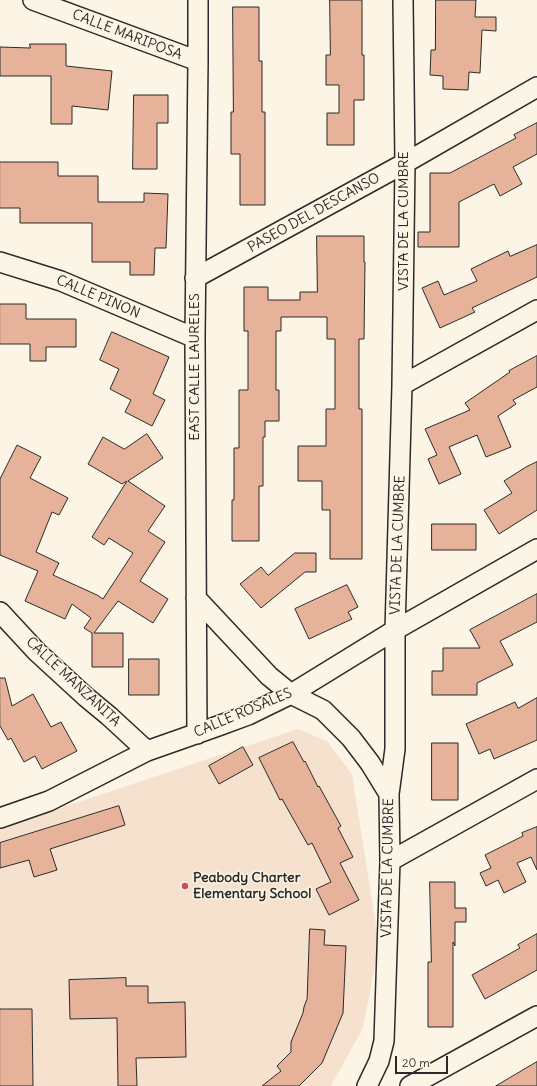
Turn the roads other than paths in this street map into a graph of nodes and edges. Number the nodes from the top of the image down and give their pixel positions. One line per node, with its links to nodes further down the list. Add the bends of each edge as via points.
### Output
1 (33, 0): 4 (street, CALLE MARIPOSA)
2 (198, 0): 4 (street, EAST CALLE LAURELES)
3 (403, 0): 6 (street, VISTA DE LA CUMBRE)
4 (198, 62): 8 (street, EAST CALLE LAURELES)
5 (537, 87): 6 (street, PASEO DEL DESCANSO)
6 (404, 164): 8 (street, PASEO DEL DESCANSO); 11 (street, VISTA DE LA CUMBRE)
7 (0, 262): 10 (street, CALLE PINON, via 61,281)
8 (195, 278): 10 (street, EAST CALLE LAURELES)
9 (537, 310): 11 (street)
10 (195, 338): 13 (street, EAST CALLE LAURELES)
11 (402, 385): 15 (street, VISTA DE LA CUMBRE)
12 (537, 549): 15 (street, CALLE ROSALES)
13 (196, 598): 16 (street, via 269,676); 17 (street, EAST CALLE LAURELES)
14 (0, 612): 18 (street, CALLE MANZANITA, via 37,652)
15 (395, 630): 16 (street, CALLE ROSALES); 20 (street, VISTA DE LA CUMBRE, via 395,749)
16 (292, 694): 17 (street, CALLE ROSALES, via 248,715); 20 (street, via 323,710 351,738)
17 (196, 734): 18 (street, CALLE ROSALES)
18 (147, 751): 21 (street, CALLE ROSALES, via 49,801)
19 (537, 779): 22 (street)
20 (389, 794): 22 (street, VISTA DE LA CUMBRE)
21 (0, 818)
22 (390, 861): 24 (street, VISTA DE LA CUMBRE, via 384,1041 379,1061)
23 (537, 1016): 25 (street)
24 (367, 1086)
25 (410, 1086)

